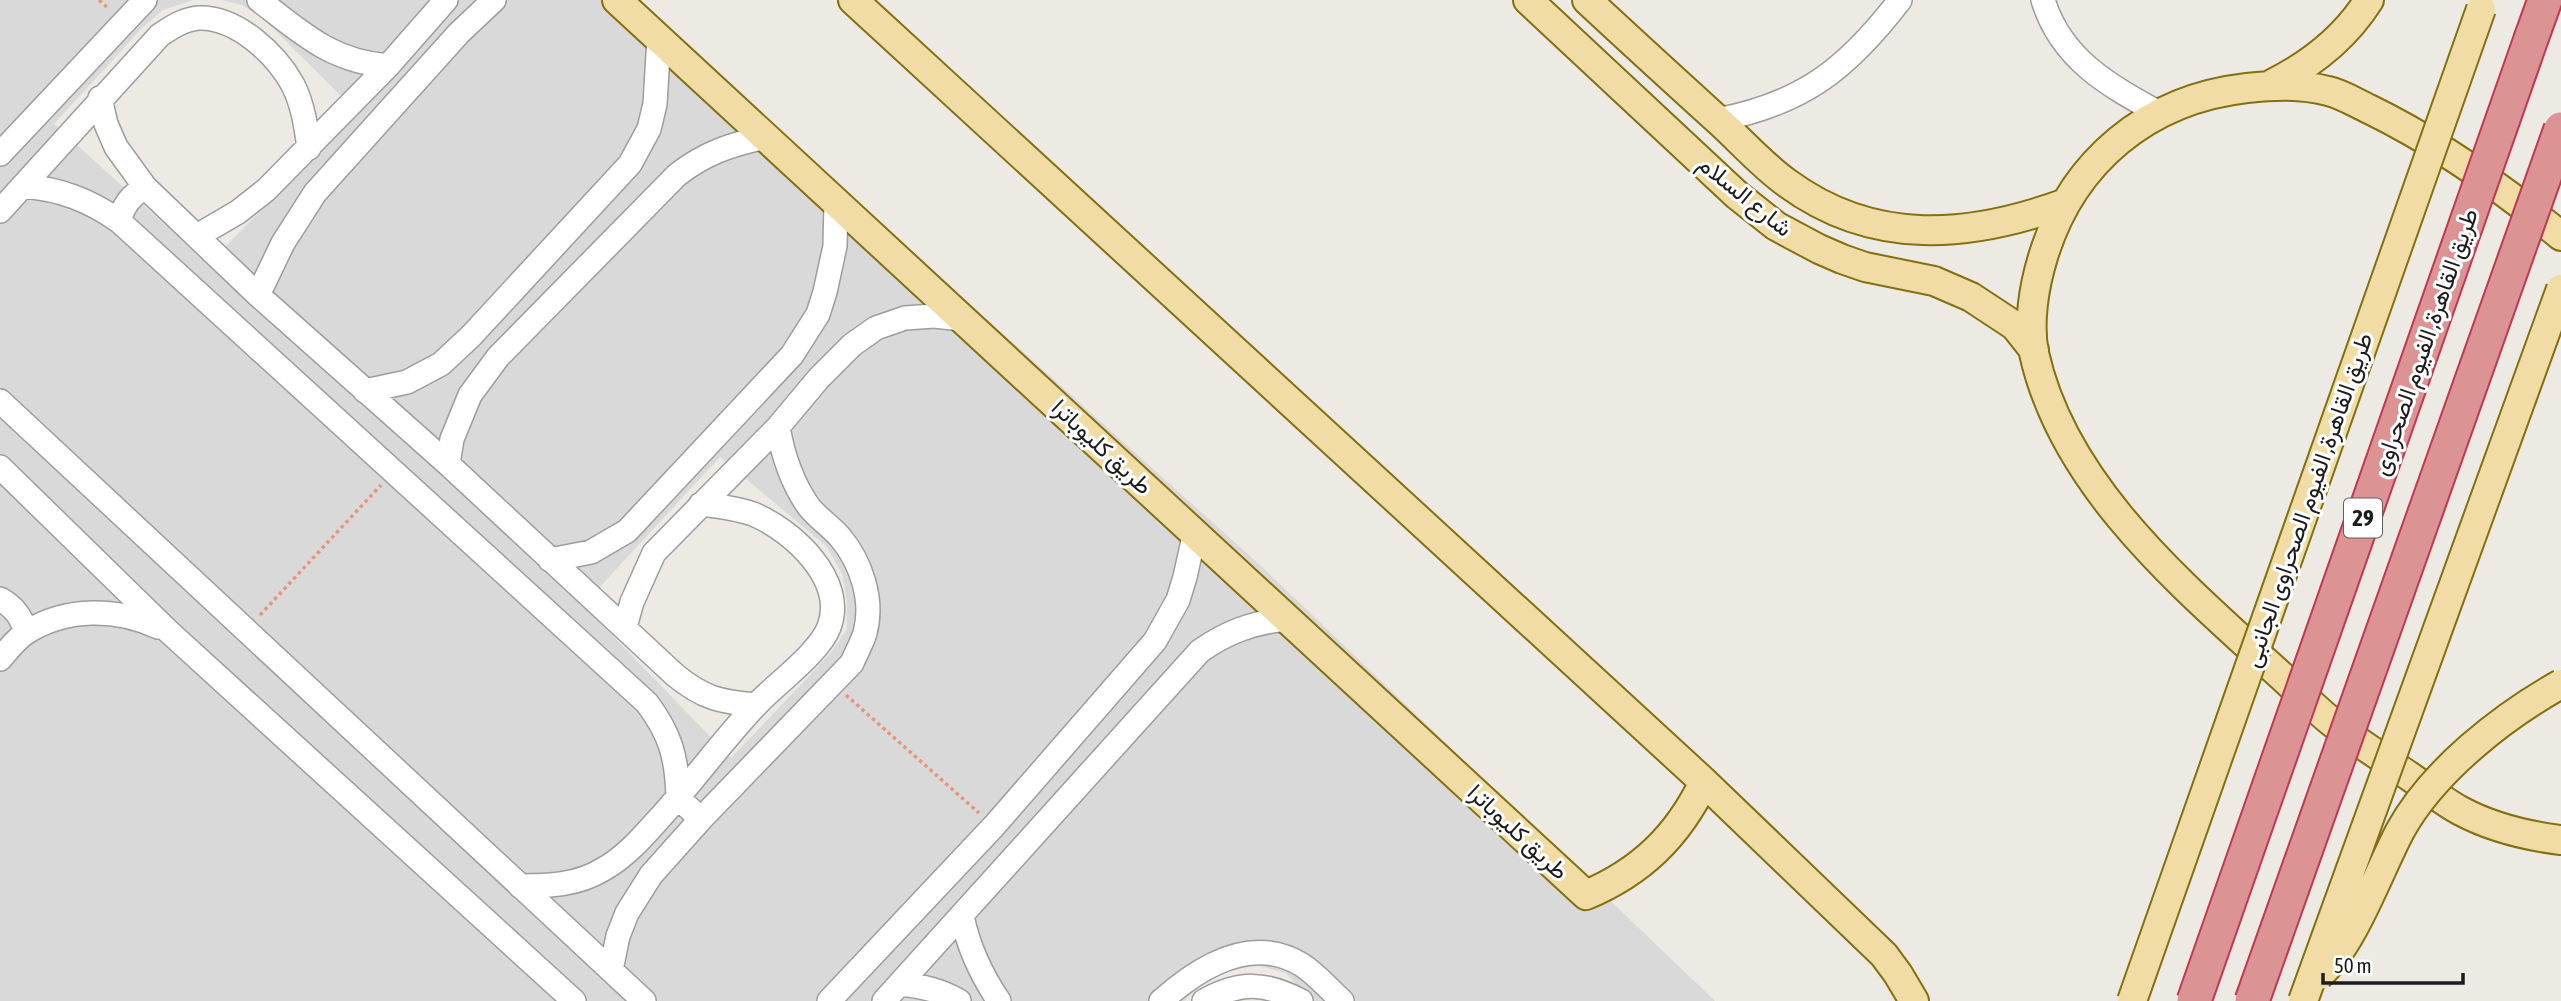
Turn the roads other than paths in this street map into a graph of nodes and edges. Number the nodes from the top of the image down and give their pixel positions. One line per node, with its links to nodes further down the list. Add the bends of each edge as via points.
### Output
1 (145, 0): 23 (street)
2 (259, 0): 15 (street, via 325,50 348,60)
3 (446, 0): 15 (street)
4 (494, 0): 33 (street, via 315,193 283,243)
5 (617, 0): 14 (main road, طريق كليوباترا)
6 (853, 0): 56 (main road)
7 (1528, 0): 35 (main road, شارع السلام, via 1776,226 1842,259 1934,281 1970,296 2015,326)
8 (1587, 0): 19 (main road, شارع السلام)
9 (1900, 0): 19 (street, via 1865,44 1828,76 1764,109)
10 (2043, 0): 18 (street, via 2054,29 2076,59 2104,82)
11 (2369, 0): 16 (main road, via 2322,53)
12 (2545, 0): 76 (highway, طريق القاهرة, الفيوم الصحراوى / 29, bridge)
13 (2483, 5): 75 (main road, طريق القاهرة, الفيوم الصحراوى الجانبى, bridge)
14 (659, 38): 21 (main road, طريق كليوباترا); 36 (street, via 656,104 649,129 630,164 440,364 407,382)
15 (388, 66): 22 (street)
16 (2270, 86): 18 (main road, via 2217,92); 31 (main road, via 2332,92 2388,119 2467,167)
17 (100, 98): 22 (street, via 160,35 178,23 199,18 221,21 250,37 293,85 305,116); 24 (street); 25 (street, via 116,147)
18 (2160, 113): 27 (main road, via 2115,144 2088,171)
19 (1717, 120): 27 (main road, شارع السلام, via 1807,196 1878,225 1965,230)
20 (2561, 129): 77 (highway, 29, bridge)
21 (766, 137): 26 (main road, طريق كليوباترا); 39 (street, via 729,145 677,175 498,357 470,395 452,439)
22 (309, 148): 30 (street, via 266,190)
23 (0, 154)
24 (23, 186): 28 (street); 29 (street, via 75,196)
25 (145, 187): 29 (street, via 124,206); 30 (street)
26 (836, 202): 34 (main road, طريق كليوباترا); 42 (street, via 831,270 818,314 805,338)
27 (2066, 203): 35 (main road, via 2038,274 2032,312)
28 (0, 211)
29 (119, 220): 57 (street, via 647,703 673,747)
30 (197, 236): 33 (street)
31 (2561, 236)
32 (2561, 289): 63 (main road, bridge)
33 (258, 295): 36 (street)
34 (962, 319): 38 (street, via 905,318 876,328 835,361); 43 (main road, طريق كليوباترا)
35 (2034, 350): 59 (main road, via 2066,439 2085,469 2125,523 2197,598 2333,723 2462,812 2515,832)
36 (365, 391): 39 (street)
37 (0, 401): 60 (street)
38 (778, 427): 41 (street); 58 (street, via 797,488 859,565 868,597 866,631 852,663)
39 (448, 464): 45 (street)
40 (0, 467): 49 (street)
41 (701, 504): 44 (street); 55 (street, via 754,515 778,528 799,545 829,585 833,606 829,628 817,646)
42 (627, 531): 44 (street); 45 (street, via 591,552)
43 (1195, 532): 47 (main road, طريق كليوباترا); 51 (street, via 1178,600)
44 (654, 554): 48 (street)
45 (550, 560): 48 (street)
46 (0, 599): 50 (street, via 13,607)
47 (1284, 619): 53 (street, via 1240,628 1200,651); 56 (main road, طريق كليوباترا, via 1586,895 1624,877 1657,851 1684,819)
48 (625, 627): 55 (street, via 695,691 712,699)
49 (168, 631): 50 (street, via 132,617 84,613); 66 (street)
50 (26, 632): 52 (street)
51 (1155, 641): 53 (street, via 1172,651); 68 (street, via 994,826)
52 (0, 659)
53 (1183, 667): 61 (street)
54 (2561, 684): 63 (main road, bridge, via 2481,740 2436,784 2402,829 2333,962)
55 (756, 705): 57 (street)
56 (1704, 782): 74 (main road, via 1868,939)
57 (678, 798): 58 (street); 60 (street, via 633,848 603,870 560,885)
58 (701, 818): 62 (street, via 638,893 618,936)
59 (2561, 840)
60 (520, 886): 62 (street)
61 (962, 916): 64 (street); 65 (street)
62 (611, 970): 67 (street)
63 (2306, 992)
64 (892, 993): 69 (street, via 922,986)
65 (994, 999)
66 (574, 1001)
67 (644, 1001)
68 (829, 1001)
69 (959, 1001)
70 (1161, 1001): 73 (street, via 1197,971 1245,953 1274,954 1301,965)
71 (1204, 1001): 72 (street, via 1223,990 1250,985 1276,989)
72 (1301, 1001)
73 (1342, 1001)
74 (1914, 1001)
75 (2132, 1001)
76 (2194, 1001)
77 (2252, 1001)

